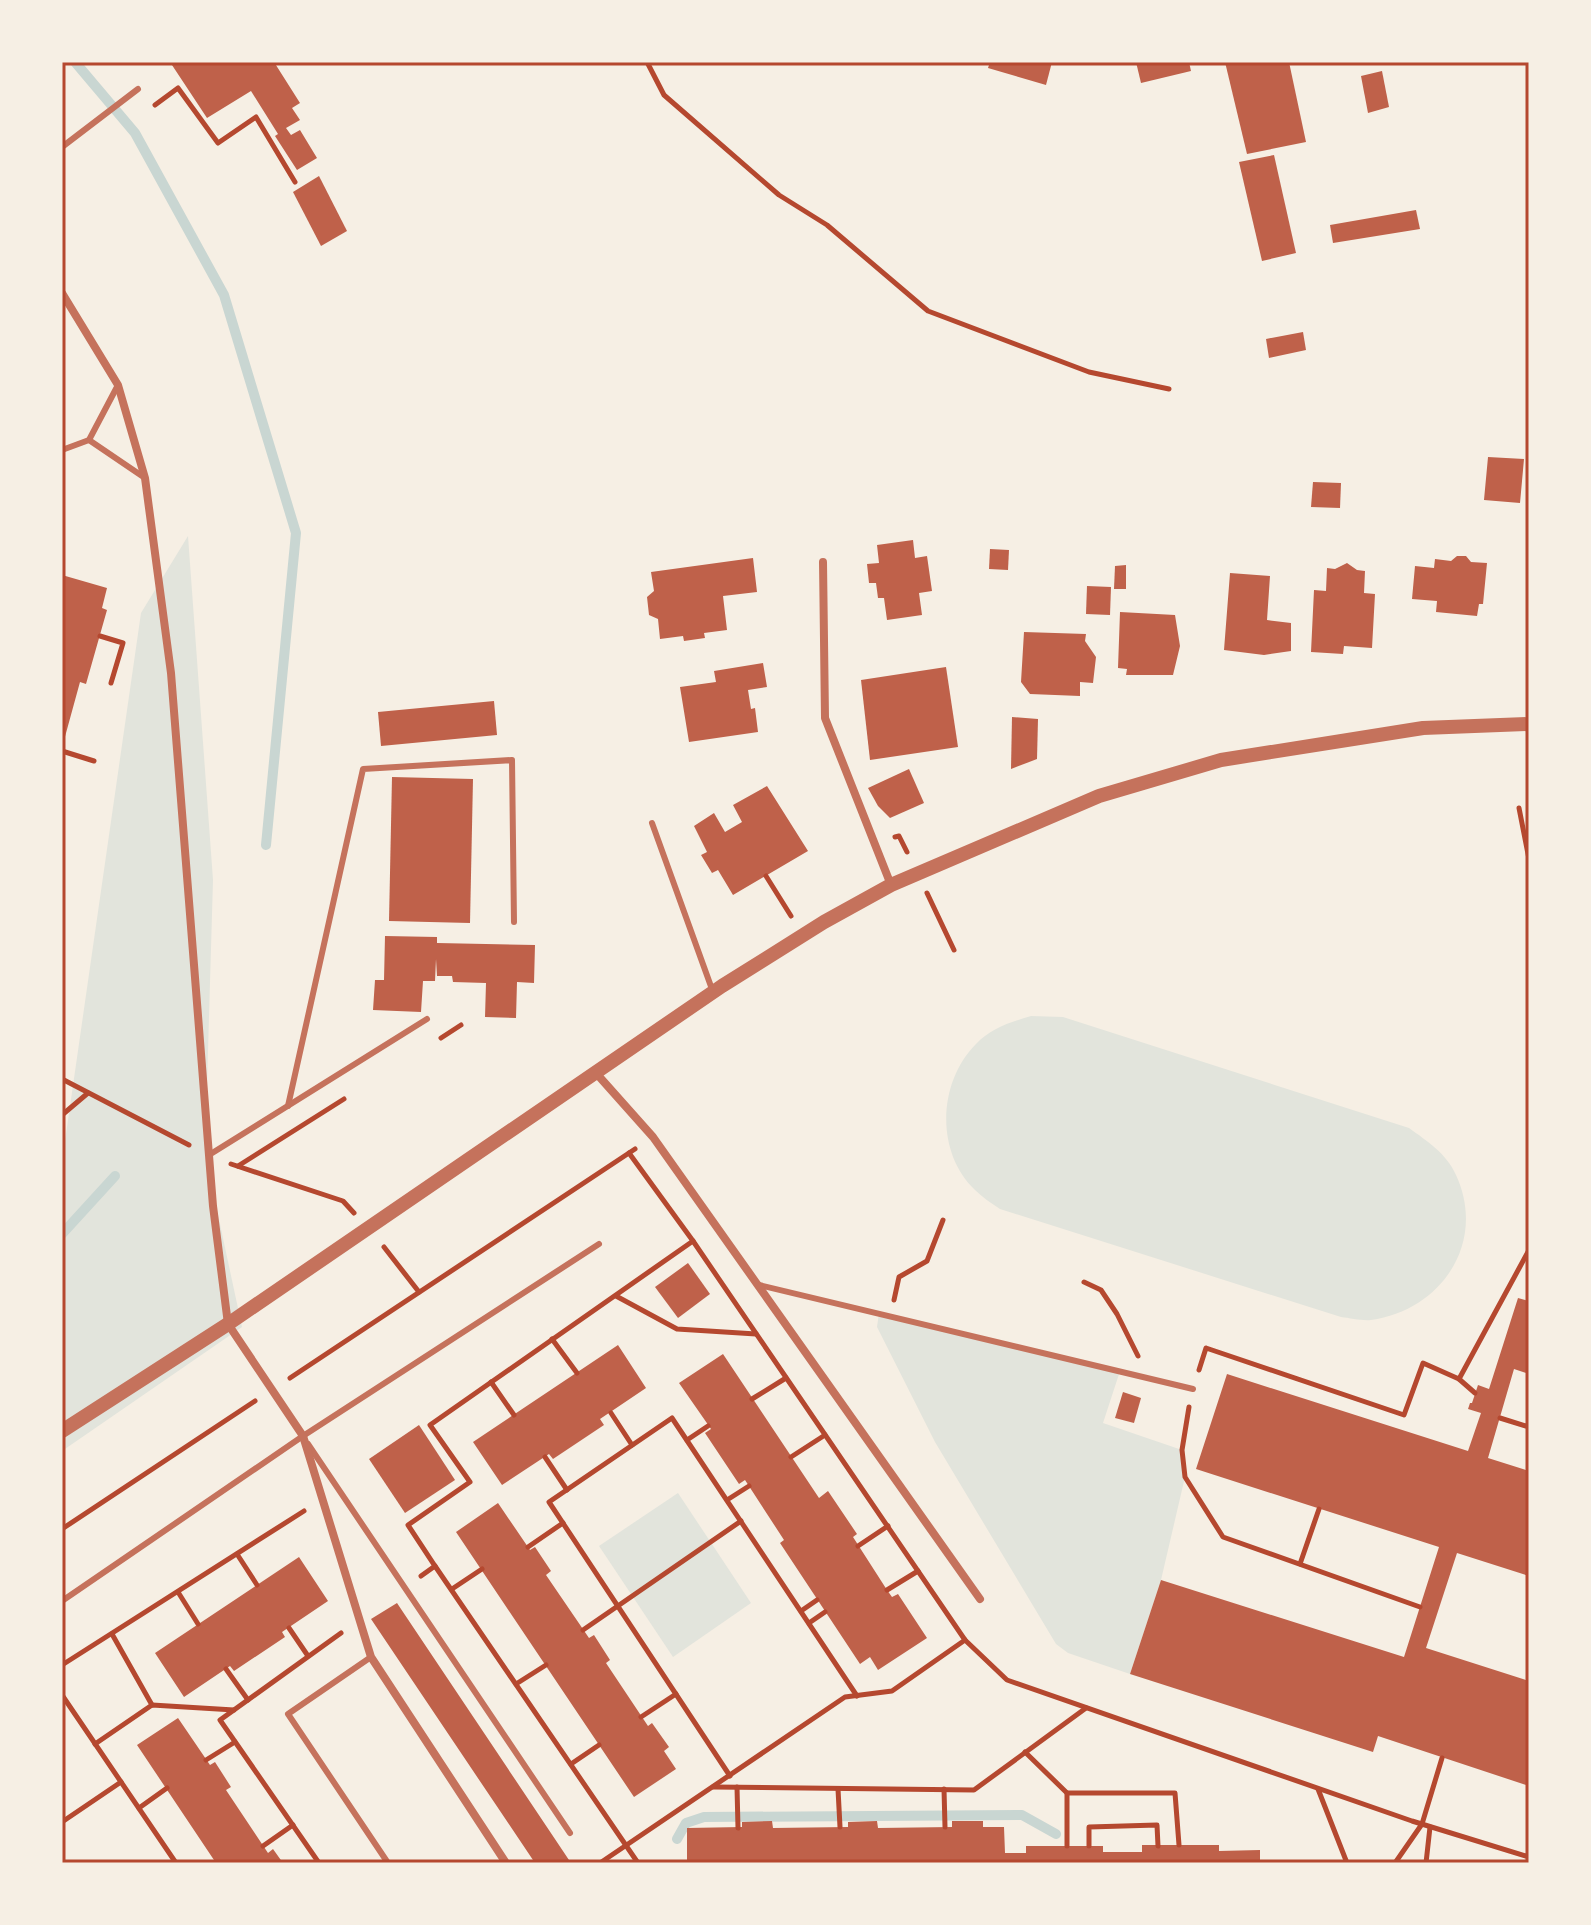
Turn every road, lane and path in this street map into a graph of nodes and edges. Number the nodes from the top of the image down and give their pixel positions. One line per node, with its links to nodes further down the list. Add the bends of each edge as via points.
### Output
1 (647, 62): 8 (path, via 664,95 779,195 827,225 928,311 1089,372)
2 (138, 89): 4 (lane)
3 (146, 111): 5 (path, via 178,88 218,143 256,117)
4 (62, 147)
5 (295, 182)
6 (62, 293): 7 (street)
7 (118, 385): 9 (lane); 11 (street)
8 (1169, 389)
9 (89, 440): 10 (lane); 11 (lane)
10 (62, 450)
11 (145, 478): 34 (street, via 171,673)
12 (823, 562): 22 (street, via 825,718)
13 (100, 636): 14 (path, via 123,643)
14 (111, 683)
15 (1529, 724): 22 (street, via 1423,728 1221,760 1099,796)
16 (62, 751): 17 (path)
17 (94, 761)
18 (1519, 808): 20 (path)
19 (652, 823): 25 (lane)
20 (1529, 859)
21 (766, 876): 24 (path)
22 (891, 885): 24 (street)
23 (514, 922): 30 (lane, via 512,760 363,769)
24 (803, 935): 25 (street)
25 (713, 992): 27 (street)
26 (427, 1019): 30 (lane)
27 (596, 1073): 32 (street); 36 (street)
28 (62, 1079): 29 (path)
29 (88, 1093): 31 (path); 34 (path)
30 (288, 1106): 34 (lane)
31 (62, 1115)
32 (653, 1137): 33 (path); 41 (street)
33 (629, 1153): 37 (path); 42 (path)
34 (209, 1155): 36 (path, via 343,1201); 45 (street)
35 (943, 1220): 44 (path, via 927,1261 899,1277)
36 (367, 1227): 42 (path); 45 (street)
37 (693, 1241): 43 (path); 46 (path)
38 (599, 1244): 64 (lane)
39 (1529, 1250): 51 (path)
40 (1084, 1282): 50 (path, via 1101,1290)
41 (759, 1285): 44 (lane); 89 (street)
42 (419, 1292): 54 (path)
43 (616, 1296): 46 (path, via 677,1329); 47 (path)
44 (890, 1316): 50 (lane)
45 (228, 1324): 54 (street); 62 (street)
46 (756, 1334): 49 (path)
47 (552, 1339): 48 (path); 52 (path)
48 (577, 1373)
49 (786, 1378): 56 (path); 63 (path)
50 (1151, 1379): 53 (lane)
51 (1459, 1379): 53 (path, via 1423,1363 1404,1415 1206,1348); 55 (path)
52 (491, 1382): 58 (path); 82 (path, via 430,1425 470,1482 408,1525)
53 (1193, 1389): 81 (path, via 1182,1450 1185,1477 1223,1537)
54 (271, 1390): 64 (street); 77 (path)
55 (1475, 1393)
56 (752, 1399)
57 (611, 1413): 66 (path)
58 (514, 1415)
59 (1500, 1418): 61 (path)
60 (708, 1426): 65 (path)
61 (1529, 1427)
62 (62, 1431)
63 (825, 1435): 68 (path); 76 (path)
64 (303, 1436): 71 (street); 91 (lane); 140 (lane)
65 (687, 1440): 66 (path, via 672,1418); 72 (path)
66 (632, 1445): 70 (path)
67 (545, 1457): 70 (path)
68 (791, 1457)
69 (749, 1486): 72 (path)
70 (567, 1490): 75 (path, via 549,1502)
71 (322, 1500): 80 (path); 103 (street)
72 (727, 1500): 74 (path)
73 (1319, 1509): 81 (path)
74 (741, 1521): 92 (path); 94 (path)
75 (563, 1523): 79 (path); 92 (path)
76 (888, 1526): 78 (path); 84 (path)
77 (62, 1529)
78 (858, 1546)
79 (528, 1547)
80 (237, 1554): 85 (path); 88 (path)
81 (1300, 1564): 93 (path)
82 (435, 1566)
83 (482, 1569): 86 (path)
84 (918, 1571): 87 (path); 101 (path)
85 (257, 1585)
86 (452, 1589)
87 (887, 1590)
88 (178, 1592): 97 (path); 100 (path)
89 (980, 1599)
90 (817, 1600): 94 (path)
91 (62, 1601)
92 (618, 1607): 99 (path); 108 (path)
93 (1420, 1607)
94 (801, 1611): 96 (path)
95 (825, 1612): 96 (path)
96 (809, 1623): 110 (path)
97 (198, 1624)
98 (289, 1628): 102 (path)
99 (583, 1630)
100 (112, 1634): 104 (path); 112 (path)
101 (965, 1640): 110 (path, via 892,1691); 113 (path, via 1007,1680)
102 (308, 1657)
103 (371, 1657): 148 (lane, via 288,1714); 149 (street)
104 (62, 1665)
105 (546, 1665): 107 (path)
106 (226, 1669): 111 (path)
107 (516, 1684)
108 (676, 1694): 115 (path); 123 (path)
109 (62, 1695): 117 (path)
110 (857, 1696): 123 (path, via 845,1697)
111 (248, 1700)
112 (152, 1705): 114 (path); 117 (path)
113 (1086, 1708): 119 (path); 130 (path)
114 (234, 1710)
115 (641, 1717)
116 (235, 1742): 121 (path)
117 (95, 1744): 124 (path)
118 (599, 1745): 122 (path)
119 (1025, 1752): 129 (path, via 974,1790); 131 (path)
120 (1442, 1758): 134 (path)
121 (206, 1760)
122 (571, 1764)
123 (730, 1776): 125 (path)
124 (121, 1782): 132 (path); 133 (path)
125 (712, 1787): 126 (path); 150 (path)
126 (737, 1787): 128 (path); 139 (path)
127 (167, 1788): 132 (path)
128 (838, 1789): 129 (path); 136 (path)
129 (944, 1789): 137 (path)
130 (1318, 1789): 134 (path); 151 (path)
131 (1067, 1793): 141 (path, via 1175,1793); 143 (path)
132 (139, 1808): 147 (path)
133 (62, 1822)
134 (1422, 1824): 138 (path); 152 (path)
135 (293, 1825): 142 (path)
136 (840, 1827)
137 (945, 1827)
138 (1430, 1827): 146 (path); 153 (path)
139 (738, 1828)
140 (570, 1833)
141 (1179, 1845)
142 (263, 1846)
143 (1067, 1846)
144 (1089, 1846): 145 (path, via 1089,1827 1157,1825)
145 (1158, 1846)
146 (1529, 1857)
147 (176, 1863)
148 (388, 1863)
149 (506, 1863)
150 (600, 1863)
151 (1347, 1863)
152 (1395, 1863)
153 (1426, 1863)

